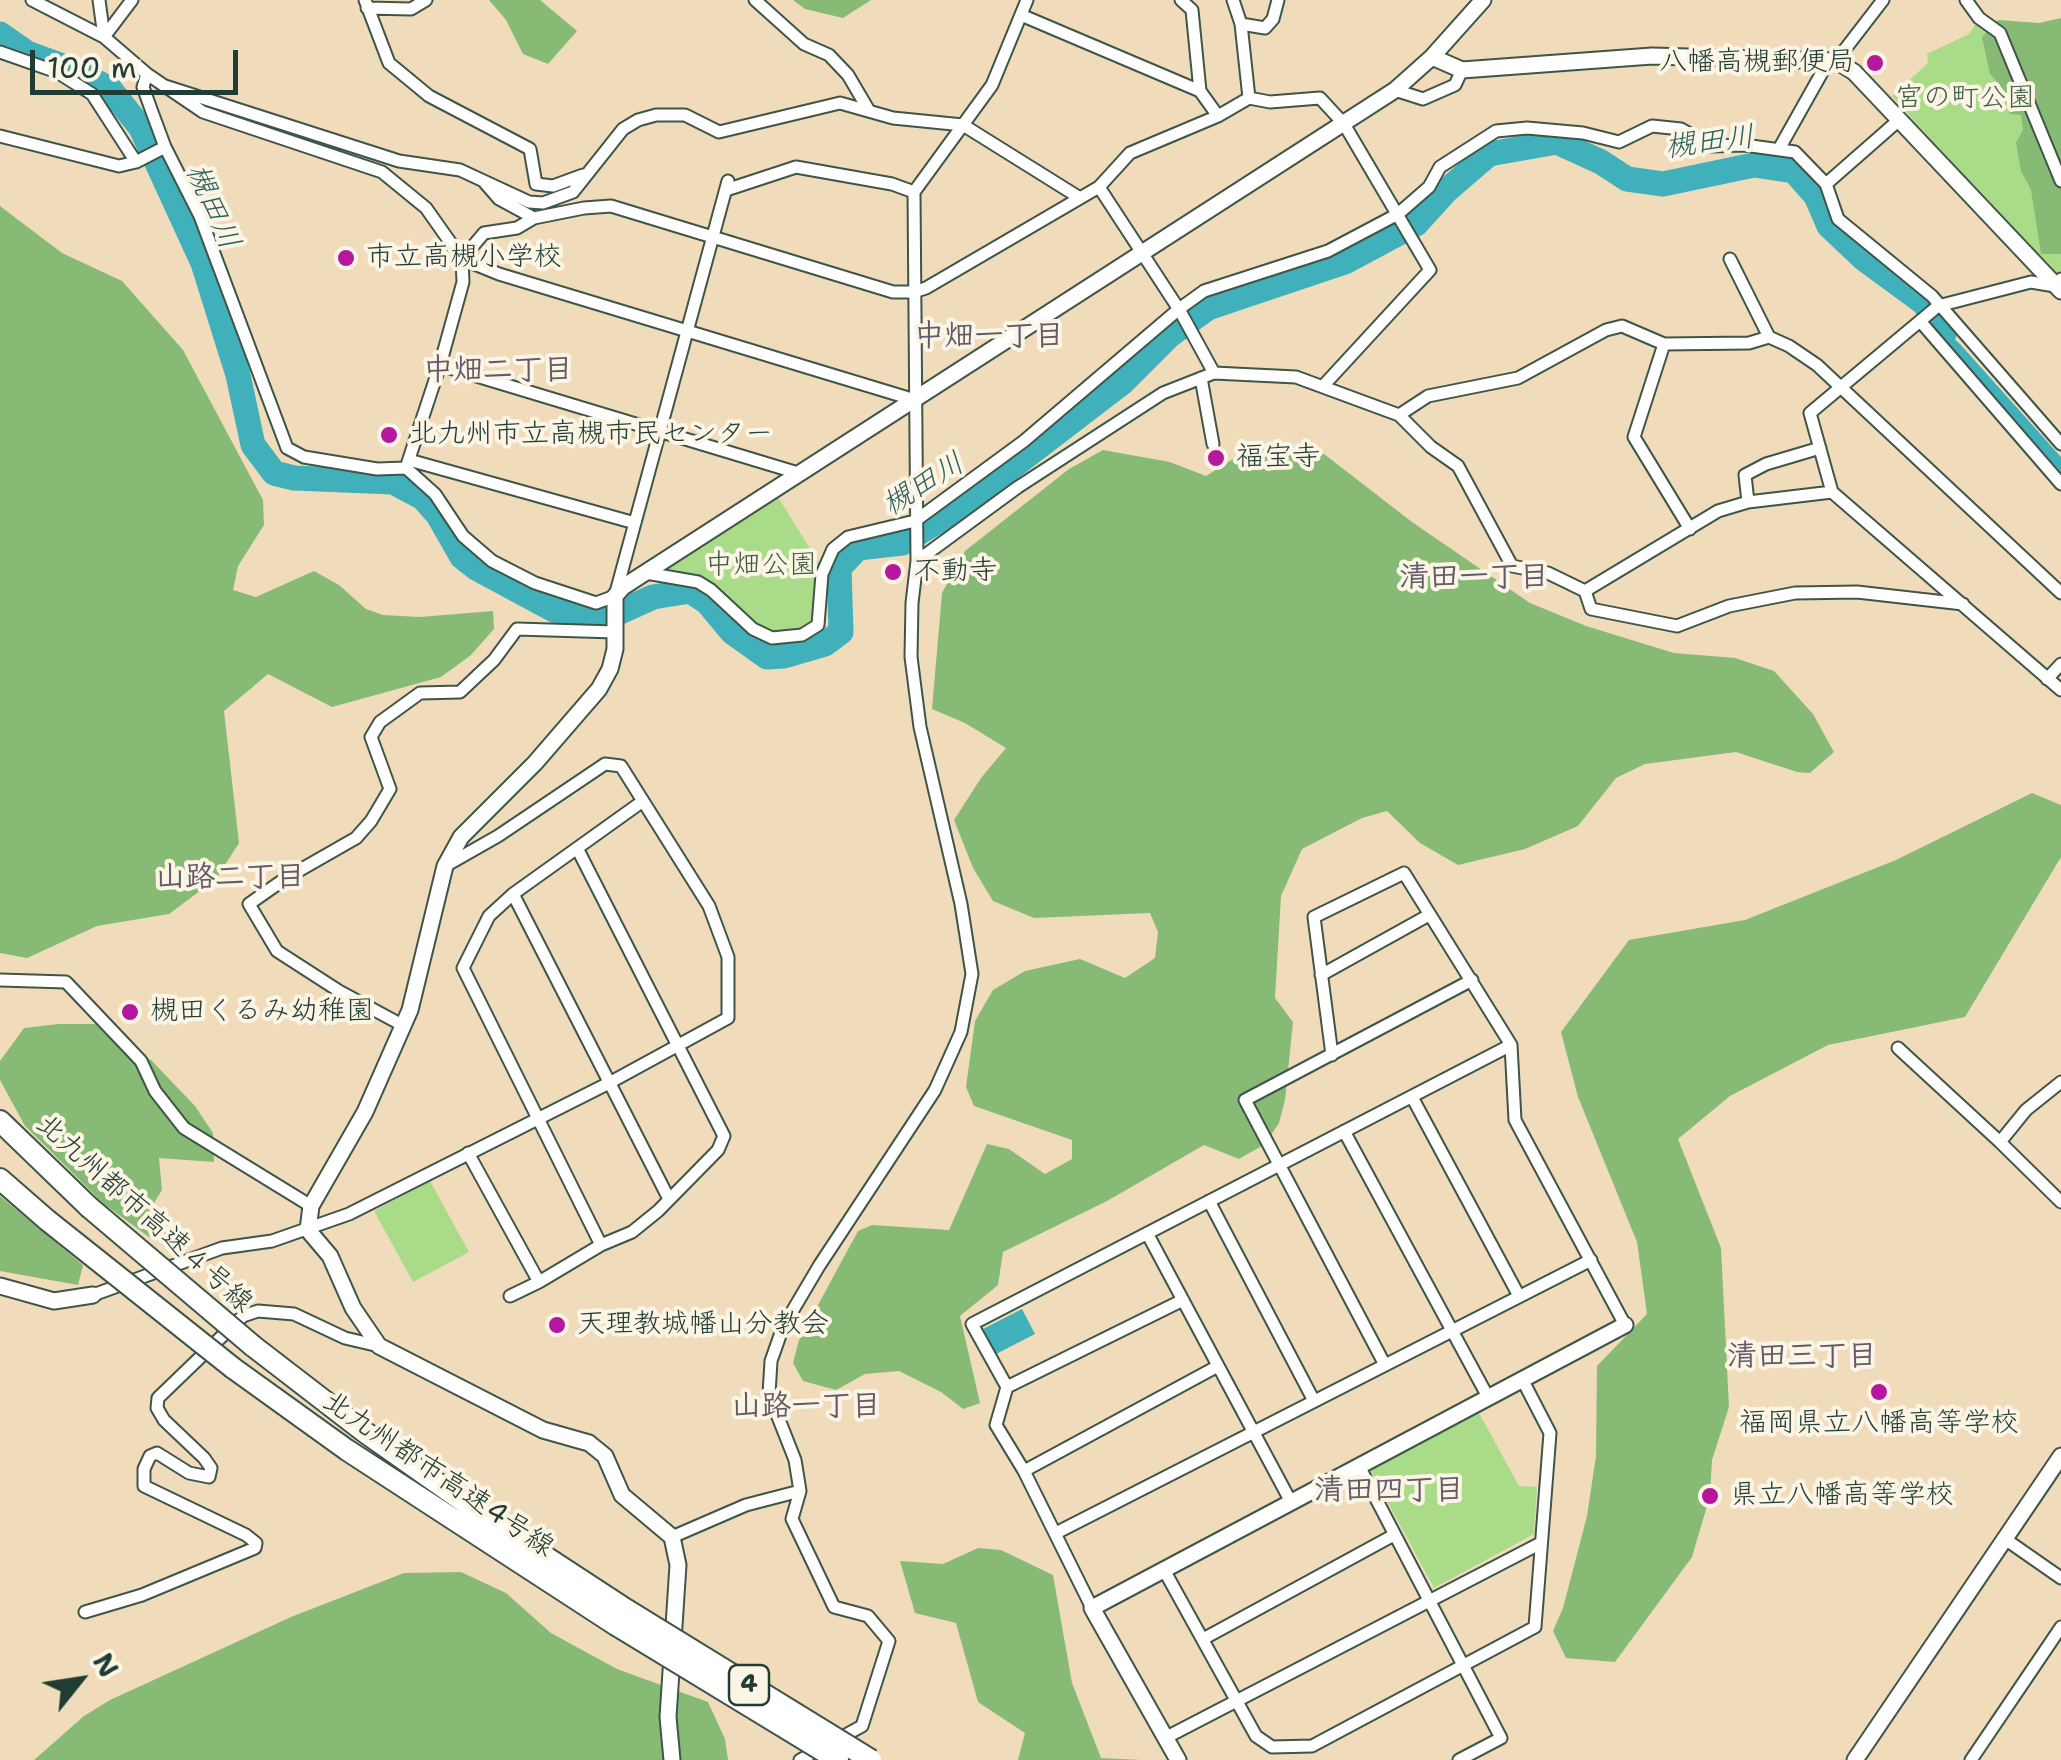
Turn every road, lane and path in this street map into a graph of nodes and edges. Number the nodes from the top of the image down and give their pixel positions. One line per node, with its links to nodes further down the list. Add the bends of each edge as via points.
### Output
1 (32, 0): 16 (street)
2 (99, 0): 16 (street)
3 (132, 0): 16 (street)
4 (426, 0): 13 (street, via 410,10)
5 (755, 0): 26 (street, via 804,44 828,55)
6 (1027, 0): 14 (street)
7 (1181, 0): 24 (street, via 1192,10)
8 (1233, 0): 15 (street)
9 (1278, 0): 15 (street, via 1266,28)
10 (1483, 0): 18 (street)
11 (1883, 0): 19 (street)
12 (1966, 0): 36 (street, via 2000,33)
13 (366, 4): 35 (street, via 390,63 429,96 530,150 536,184 553,186)
14 (1021, 15): 24 (street); 29 (street, via 992,85)
15 (1241, 24): 25 (street)
16 (104, 37): 21 (street)
17 (0, 52): 34 (street, via 57,72 92,94)
18 (1432, 58): 20 (street); 23 (street)
19 (1832, 61): 20 (street, via 1652,56); 28 (street, via 1854,72); 33 (street)
20 (1462, 70): 23 (street, via 1454,86 1423,99)
21 (147, 74): 22 (street); 32 (street, via 142,87)
22 (165, 86): 37 (street, via 399,162 460,170); 46 (street, via 204,112 382,172 426,208)
23 (1395, 90): 30 (street)
24 (1200, 92): 27 (street)
25 (1249, 98): 27 (street); 30 (street, via 1320,98)
26 (868, 109): 29 (street); 35 (street, via 840,103 733,133 685,114 656,115 623,129)
27 (1218, 116): 39 (street, via 1130,153)
28 (1899, 120): 38 (street); 48 (street)
29 (963, 124): 40 (street); 41 (street)
30 (1344, 124): 43 (street); 45 (street)
31 (0, 136): 34 (street, via 119,166)
32 (165, 147): 34 (street); 67 (street, via 200,216 287,448 377,469)
33 (1779, 149): 38 (street, via 1794,152); 43 (street, via 1712,146 1681,129 1652,126 1619,142 1546,128 1496,131 1440,166)
34 (138, 161)
35 (583, 175): 37 (street, via 572,192 543,203)
36 (2061, 180)
37 (486, 183): 42 (street, via 500,200)
38 (1826, 184): 50 (street, via 1838,219)
39 (1099, 187): 41 (street); 45 (street)
40 (914, 192): 44 (street, via 796,166 727,185); 49 (street)
41 (1080, 198): 49 (street)
42 (534, 218): 44 (street, via 611,206); 46 (street, via 484,233)
43 (1401, 219): 51 (street, via 1204,292); 59 (street, via 1430,270)
44 (713, 236): 49 (street, via 893,292); 53 (street)
45 (1142, 253): 51 (street); 61 (street)
46 (462, 259): 53 (street); 56 (street)
47 (1730, 260): 54 (street)
48 (2059, 286): 50 (street, via 2032,282)
49 (914, 292): 61 (street)
50 (1938, 306): 52 (street); 65 (street)
51 (1180, 310): 57 (street); 72 (street)
52 (1922, 319): 60 (street); 69 (street)
53 (688, 330): 61 (street); 63 (street)
54 (1769, 337): 55 (street, via 1712,346); 60 (street, via 1802,354)
55 (1664, 344): 62 (street, via 1622,326 1606,330 1518,378 1428,396); 74 (street, via 1634,437)
56 (440, 366): 63 (street); 67 (street)
57 (1214, 373): 58 (street); 59 (street)
58 (1201, 378): 64 (street); 75 (street, via 1163,393)
59 (1324, 385): 62 (street)
60 (1840, 388): 66 (street, via 1810,412); 78 (street)
61 (914, 400): 68 (street); 72 (street)
62 (1398, 415): 77 (street, via 1458,466 1512,566)
63 (660, 432): 68 (street); 73 (street)
64 (1213, 444)
65 (2061, 444)
66 (1820, 448): 70 (street); 71 (street, via 1744,475)
67 (407, 464): 73 (street); 79 (street, via 492,562 596,603)
68 (798, 474): 76 (street)
69 (2061, 484)
70 (1832, 492): 71 (street); 80 (street)
71 (1748, 502): 74 (street)
72 (915, 522): 75 (street); 76 (street, via 848,537 833,550 822,574 818,626 802,634 772,638 698,582)
73 (635, 523): 79 (street)
74 (1690, 529): 77 (street)
75 (917, 554): 137 (street, via 911,657 920,727 972,974 961,1032 935,1090 818,1266 776,1342 769,1394)
76 (646, 573): 79 (street)
77 (1585, 590): 80 (street, via 1591,610 1678,626 1729,606 1796,593 1857,592)
78 (2061, 594)
79 (615, 600): 81 (street)
80 (1963, 604): 83 (street)
81 (615, 629): 87 (street, via 610,669 598,688 460,838); 93 (street, via 517,629 460,692 420,693 380,722 371,736 390,789 371,821 356,838 249,904 277,951)
82 (2061, 664): 83 (street)
83 (2047, 679): 84 (street)
84 (2061, 690)
85 (643, 801): 86 (street); 87 (street, via 621,766 605,764); 94 (street, via 709,906 728,958 728,1018)
86 (578, 850): 88 (street); 94 (street)
87 (445, 866): 93 (street)
88 (513, 894): 98 (street); 101 (street, via 489,916 463,968)
89 (1430, 915): 90 (street); 90 (street, via 1404,873 1314,918); 92 (street)
90 (1322, 975): 97 (street)
91 (0, 980): 111 (street, via 66,982 141,1061 184,1128)
92 (1472, 980): 95 (street); 97 (street)
93 (404, 1026): 111 (street)
94 (680, 1044): 98 (street); 108 (street, via 724,1136)
95 (1511, 1045): 100 (street); 115 (street, via 1515,1120)
96 (1898, 1048): 104 (street)
97 (1332, 1054): 106 (street, via 1245,1100)
98 (609, 1082): 101 (street); 108 (street)
99 (2061, 1082): 104 (street)
100 (1412, 1096): 103 (street); 120 (street)
101 (538, 1118): 105 (street); 114 (street)
102 (0, 1121): 124 (highway, 北九州都市高速４号線, bridge, via 89,1207)
103 (1344, 1131): 106 (street); 123 (street)
104 (2000, 1142): 110 (street)
105 (468, 1153): 112 (street); 116 (street)
106 (1280, 1165): 109 (street); 126 (street)
107 (0, 1179): 128 (highway, 北九州都市高速４号線, bridge)
108 (669, 1199): 114 (street, via 632,1232)
109 (1209, 1202): 113 (street); 132 (street)
110 (2061, 1202)
111 (311, 1206): 112 (street)
112 (308, 1230): 118 (street, via 222,1248); 125 (street, via 330,1256)
113 (1148, 1233): 121 (street); 130 (street, via 972,1324)
114 (602, 1245): 116 (street)
115 (1591, 1260): 120 (street); 122 (street)
116 (539, 1282): 119 (street)
117 (0, 1286): 118 (street, via 54,1301)
118 (93, 1294)
119 (510, 1296)
120 (1518, 1296): 123 (street)
121 (1183, 1300): 127 (street); 130 (street)
122 (1625, 1324): 129 (street)
123 (1452, 1330): 126 (street); 131 (street)
124 (253, 1346): 149 (highway, 北九州都市高速4号線)
125 (379, 1346): 141 (street, via 543,1430 589,1443 605,1456 622,1495); 148 (street, via 294,1314 243,1316 158,1398 164,1420 211,1468 209,1477 157,1453 144,1470 144,1486 246,1536 255,1548)
126 (1385, 1364): 132 (street)
127 (1218, 1366): 133 (street); 136 (street)
128 (233, 1368): 149 (highway, 北九州都市高速4号線, via 347,1450)
129 (1522, 1379): 131 (street); 143 (street, via 1550,1433)
130 (1006, 1387): 136 (street, via 996,1425)
131 (1488, 1397): 135 (street)
132 (1314, 1401): 133 (street)
133 (1253, 1432): 138 (street); 139 (street)
134 (2061, 1456): 142 (street)
135 (1358, 1466): 138 (street); 140 (street)
136 (1024, 1471): 139 (street)
137 (800, 1491): 141 (street, via 746,1504); 157 (street, via 792,1519 834,1607 868,1616 889,1640 862,1726)
138 (1291, 1502): 144 (street)
139 (1056, 1533): 147 (street)
140 (1394, 1535): 146 (street); 151 (street)
141 (672, 1538): 156 (street, via 678,1566 668,1716)
142 (2005, 1539): 145 (street); 155 (street)
143 (1539, 1544): 146 (street); 152 (street, via 1535,1627)
144 (1164, 1570): 147 (street); 151 (street)
145 (2061, 1578)
146 (1429, 1601): 152 (street); 153 (street)
147 (1092, 1608): 154 (street)
148 (85, 1612)
149 (622, 1617): 158 (highway, 4, bridge); 159 (highway, 4, bridge)
150 (2061, 1627): 162 (street)
151 (1202, 1639): 153 (street)
152 (1463, 1666): 153 (street, via 1312,1746 1272,1747 1256,1736); 161 (street, via 1500,1738)
153 (1236, 1701): 154 (street)
154 (1165, 1738): 160 (street)
155 (1861, 1758)
156 (672, 1760)
157 (800, 1760)
158 (838, 1760)
159 (871, 1760)
160 (1178, 1760)
161 (1460, 1760)
162 (1970, 1760)

